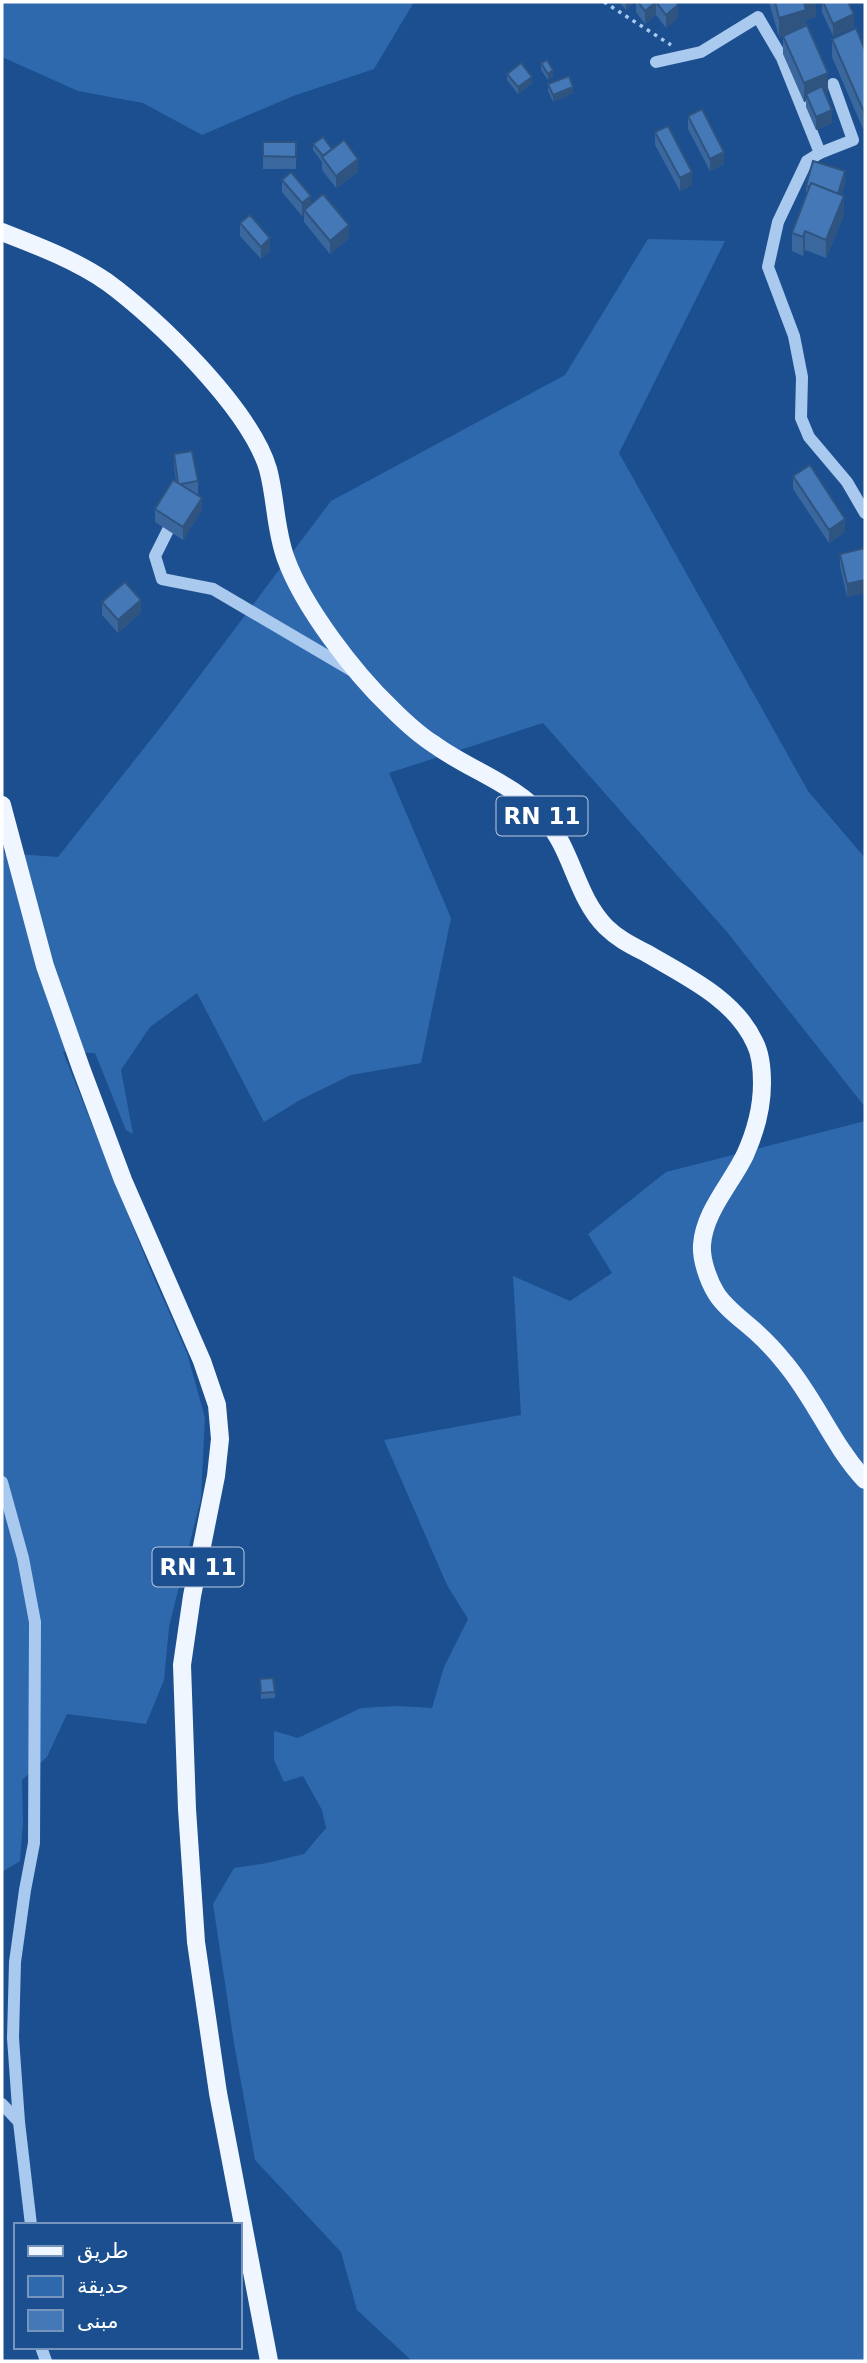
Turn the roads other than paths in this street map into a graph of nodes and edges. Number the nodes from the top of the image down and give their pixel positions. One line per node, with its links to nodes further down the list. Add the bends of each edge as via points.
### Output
1 (656, 62): 3 (street, via 701,52 758,17 782,58)
2 (832, 83): 3 (street, via 853,140)
3 (820, 153): 6 (street, via 807,161 778,222 768,267 794,336 802,377 801,418 809,437 847,482)
4 (2, 232): 7 (main road, RN 11, via 52,251 105,281 155,322 231,403 267,467 286,559 302,595)
5 (178, 510): 7 (street, via 155,556 162,579 214,589)
6 (865, 513)
7 (363, 677): 9 (main road, RN 11, via 433,745 508,787 545,819 604,925 709,991 746,1027 757,1045 762,1099 744,1157 707,1224 701,1247 706,1269 716,1294 787,1365)
8 (2, 805): 14 (main road, RN 11, via 45,966 81,1068 217,1405 216,1476 182,1665 187,1809 196,1942 216,2079)
9 (865, 1480)
10 (2, 1482): 12 (street, via 35,1622 34,1843 15,1962 13,2038)
11 (2, 2104): 12 (street)
12 (19, 2122): 13 (street)
13 (31, 2223)
14 (269, 2361)

